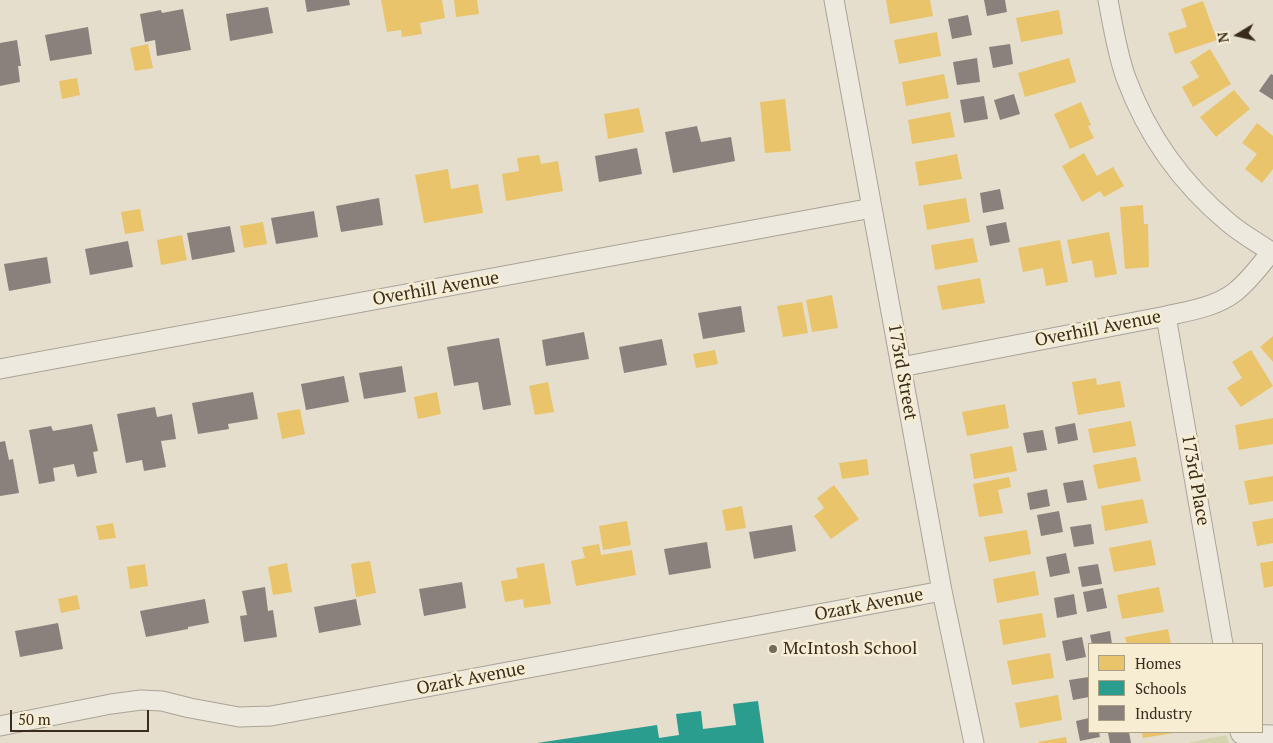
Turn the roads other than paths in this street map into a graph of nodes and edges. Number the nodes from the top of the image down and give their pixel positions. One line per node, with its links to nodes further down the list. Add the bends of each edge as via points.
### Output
1 (834, 0): 3 (street, 173rd Street)
2 (1108, 0): 4 (street, via 1126,77 1150,132 1193,190 1230,224)
3 (872, 208): 6 (street, 173rd Street); 7 (street, Overhill Avenue)
4 (1272, 252): 5 (street, Overhill Avenue, via 1252,276 1220,302)
5 (1166, 316): 6 (street, Overhill Avenue); 9 (street, 173rd Place)
6 (901, 367): 8 (street, 173rd Street)
7 (0, 369)
8 (942, 591): 10 (street, Ozark Avenue, via 271,716 239,718 162,701 141,700); 13 (street, 173rd Street)
9 (1223, 643)
10 (0, 726)
11 (1240, 733): 12 (street)
12 (1273, 735)
13 (974, 743)

